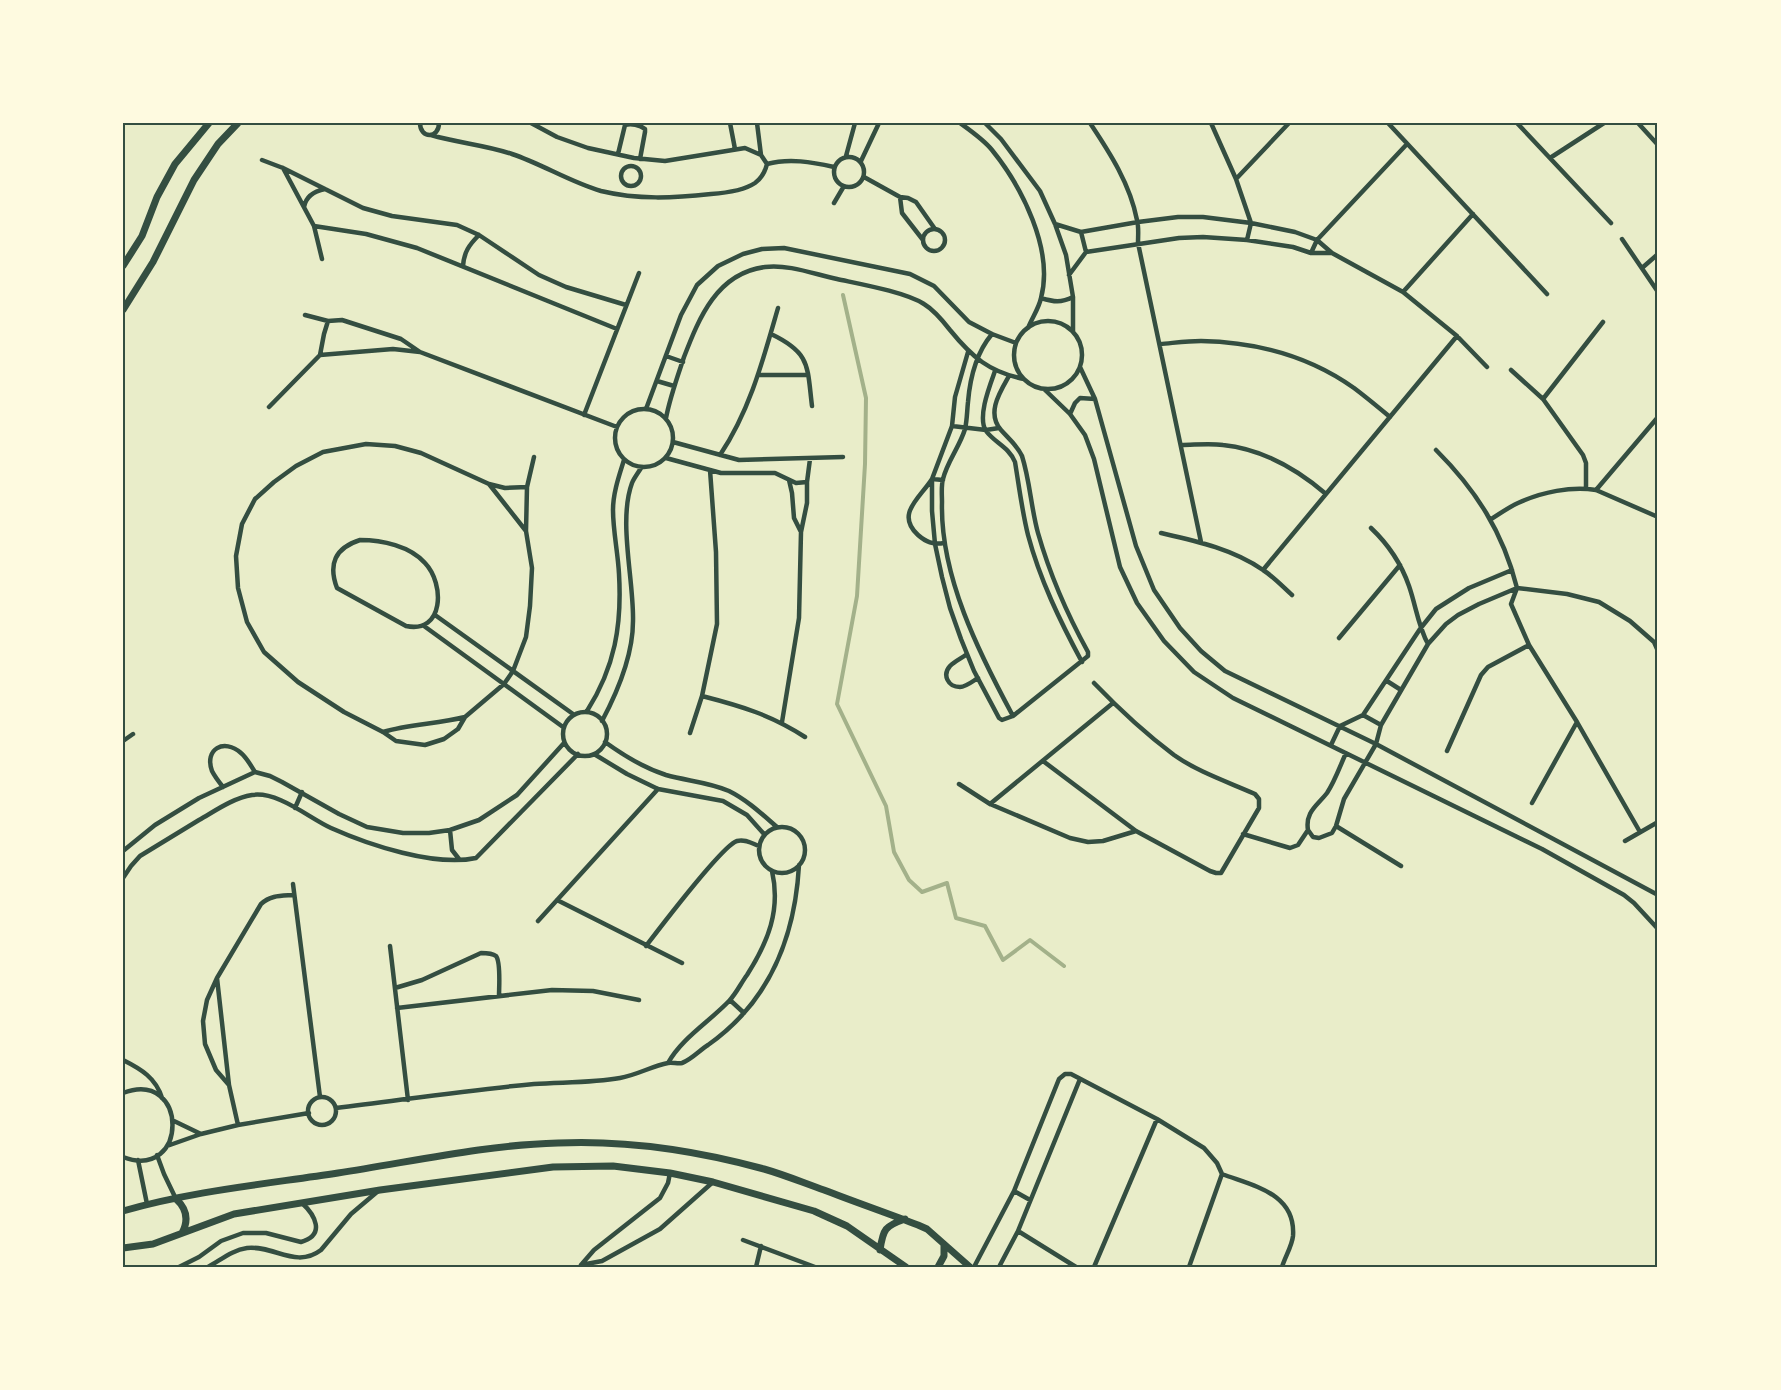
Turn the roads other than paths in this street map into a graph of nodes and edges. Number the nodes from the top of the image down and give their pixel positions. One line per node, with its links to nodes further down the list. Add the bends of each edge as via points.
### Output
1 (209, 123): 65 (main road, via 175,164)
2 (238, 123): 77 (main road, via 194,180 153,262)
3 (420, 123): 19 (street, via 422,132)
4 (439, 123): 19 (street, via 439,129)
5 (531, 123): 25 (street, via 588,148)
6 (730, 123): 24 (street)
7 (757, 123): 26 (street)
8 (855, 123): 27 (street)
9 (879, 123): 32 (street)
10 (960, 123): 23 (street)
11 (985, 123): 20 (street)
12 (1090, 123): 47 (street, via 1123,178)
13 (1211, 123): 38 (street)
14 (1289, 123): 38 (street)
15 (1388, 123): 21 (street)
16 (1517, 123): 29 (street)
17 (1604, 123): 29 (street)
18 (1638, 123): 22 (street)
19 (431, 135): 42 (street, via 511,153 577,182)
20 (1001, 138): 23 (street); 49 (street, via 1041,191)
21 (1407, 144): 46 (street); 58 (street)
22 (1658, 145)
23 (991, 148): 74 (street, via 1026,204 1040,241 1044,271)
24 (735, 149): 26 (street, via 745,148); 30 (street, via 674,160)
25 (618, 154): 28 (street); 30 (street, via 625,125 642,126 645,132)
26 (761, 155): 33 (street)
27 (846, 156): 32 (street); 35 (street)
28 (634, 158): 30 (street); 34 (street)
29 (1550, 158): 48 (street)
30 (640, 159)
31 (262, 160): 36 (street)
32 (861, 161): 37 (street)
33 (766, 164): 35 (street, via 795,161); 42 (street, via 756,182 724,193 666,198)
34 (633, 166): 39 (street, via 640,170 641,178); 39 (street, via 621,174 623,182)
35 (834, 167): 40 (street, via 835,179)
36 (283, 168): 41 (street); 45 (street)
37 (864, 177): 40 (street, via 856,185); 43 (street)
38 (1236, 179): 50 (street)
39 (630, 186): 42 (street)
40 (844, 186): 44 (street)
41 (325, 189): 45 (street, via 309,196); 54 (street, via 363,208 457,225)
42 (628, 196)
43 (900, 197): 52 (street, via 916,202); 56 (street, via 902,213)
44 (834, 203)
45 (304, 207): 51 (street)
46 (1473, 214): 70 (street); 72 (street)
47 (1138, 222): 50 (street, via 1203,217); 53 (street); 59 (street)
48 (1611, 223)
49 (1055, 224): 53 (street); 69 (street)
50 (1251, 224): 57 (street); 58 (street)
51 (314, 226): 64 (street); 66 (street, via 417,248)
52 (935, 229): 56 (street, via 927,232); 56 (street, via 945,235 944,247 933,252)
53 (1081, 232): 60 (street)
54 (479, 235): 66 (street, via 464,255); 75 (street, via 566,287)
55 (1622, 239): 67 (street)
56 (923, 240)
57 (1247, 240): 59 (street, via 1203,237); 61 (street)
58 (1317, 240): 61 (street); 62 (street)
59 (1138, 243): 60 (street); 88 (street)
60 (1086, 252): 69 (street)
61 (1311, 253): 62 (street)
62 (1332, 253): 70 (street)
63 (1658, 254): 67 (street)
64 (322, 260)
65 (123, 266)
66 (463, 266): 82 (street)
67 (1642, 268): 71 (street)
68 (639, 273): 75 (street)
69 (1069, 275): 73 (street)
70 (1403, 292): 86 (street)
71 (1658, 292)
72 (1547, 294)
73 (1073, 297): 74 (street, via 1058,303); 83 (street)
74 (1041, 298): 81 (street)
75 (626, 305): 82 (street)
76 (778, 308): 84 (street)
77 (123, 310)
78 (304, 315): 79 (street)
79 (328, 321): 89 (street, via 342,320 401,339); 91 (street)
80 (1604, 322): 107 (street)
81 (1028, 327): 83 (street, via 1036,322 1056,321); 87 (street)
82 (617, 329): 112 (street)
83 (1073, 331): 95 (street, via 1082,348)
84 (771, 334): 99 (street); 100 (street, via 801,355)
85 (992, 334): 87 (street); 92 (street, via 969,322 934,286 910,274 784,248 762,249 718,266 697,285); 93 (street)
86 (1458, 336): 96 (street); 113 (street)
87 (1016, 343): 102 (street, via 1015,362)
88 (1160, 345): 113 (street, via 1199,341 1240,343 1281,352 1315,365 1352,387); 122 (street)
89 (420, 352): 91 (street, via 393,349); 112 (street)
90 (968, 352): 93 (street); 94 (street, via 942,320 914,299 789,268 766,267 747,271 715,294 703,312); 116 (street, via 955,397)
91 (320, 355): 109 (street)
92 (666, 356): 94 (street); 103 (street)
93 (977, 359): 98 (street); 119 (street)
94 (683, 362): 104 (street)
95 (1080, 367): 105 (street, via 1066,384); 106 (street)
96 (1487, 367)
97 (1511, 370): 107 (street)
98 (995, 371): 101 (street); 120 (street, via 985,401)
99 (758, 375): 100 (street); 124 (street, via 733,436)
100 (808, 375): 108 (street)
101 (1009, 376): 102 (street); 118 (street, via 996,403 994,416)
102 (1024, 379): 105 (street)
103 (657, 381): 104 (street); 110 (street)
104 (674, 386): 115 (street)
105 (1044, 389): 111 (street)
106 (1095, 399): 111 (street, via 1080,398); 187 (street, via 1136,546 1154,590 1180,628 1225,671)
107 (1543, 399): 140 (street, via 1586,463)
108 (812, 406)
109 (269, 408)
110 (646, 409): 115 (street); 117 (street, via 628,414)
111 (1070, 414): 197 (street, via 1094,459 1120,567 1137,603 1164,641 1194,672 1233,698)
112 (584, 415): 117 (street)
113 (1390, 417): 142 (street)
114 (1658, 417): 141 (street)
115 (666, 418): 121 (street)
116 (952, 426): 119 (street); 134 (street)
117 (617, 427): 129 (street, via 616,445)
118 (999, 428): 120 (street); 167 (street, via 1022,456 1038,531 1058,592 1088,652)
119 (965, 429): 120 (street); 136 (street)
120 (986, 430): 167 (street, via 1012,454 1041,576)
121 (673, 442): 124 (street); 127 (street)
122 (1181, 445): 142 (street, via 1223,445 1253,452 1285,464); 149 (street)
123 (1436, 450): 144 (street, via 1480,501)
124 (720, 455): 130 (street)
125 (534, 457): 139 (street)
126 (843, 457): 128 (street)
127 (666, 458): 131 (street, via 655,466); 132 (street)
128 (810, 459): 130 (street); 137 (street)
129 (624, 460): 131 (street); 178 (street, via 613,508 619,572 618,633 603,682)
130 (739, 460): 133 (street)
131 (641, 468): 183 (street, via 632,482 626,516 631,644 616,694)
132 (710, 470): 133 (street); 176 (street, via 717,624)
133 (736, 474): 135 (street, via 775,474)
134 (932, 479): 136 (street); 151 (street); 151 (street, via 910,509 908,522 925,541)
135 (789, 480): 137 (street); 147 (street, via 794,518)
136 (943, 480): 150 (street)
137 (807, 482): 147 (street)
138 (489, 484): 139 (street); 146 (street); 189 (street, via 404,448 366,444 345,447 323,452 274,482 255,500 242,524 236,556 238,588 247,622 264,652 298,682)
139 (527, 487): 146 (street)
140 (1586, 489): 141 (street); 144 (street, via 1541,495 1517,503)
141 (1596, 490): 143 (street)
142 (1326, 494): 153 (street)
143 (1658, 517)
144 (1490, 520): 154 (street)
145 (1371, 528): 152 (street, via 1386,542)
146 (526, 531): 169 (street, via 532,568 530,606 526,637)
147 (801, 532): 184 (street, via 799,618)
148 (1161, 533): 149 (street)
149 (1201, 542): 153 (street)
150 (944, 543): 151 (street); 157 (street)
151 (935, 544): 158 (street)
152 (1400, 565): 161 (street); 162 (street)
153 (1263, 570): 156 (street)
154 (1512, 570): 155 (street); 161 (street, via 1470,588 1436,609)
155 (1516, 588): 163 (street, via 1458,615); 164 (street, via 1510,604); 165 (street, via 1599,602 1630,621)
156 (1292, 595)
157 (961, 603): 158 (street); 168 (street)
158 (950, 608): 166 (street)
159 (435, 615): 160 (street); 160 (street, via 437,582 424,561 412,553 374,540 348,544 339,552 333,566 337,588 406,626); 169 (street)
160 (424, 626): 174 (street)
161 (1420, 629): 163 (street); 172 (street)
162 (1339, 638)
163 (1428, 644): 175 (street)
164 (1529, 645): 185 (street); 198 (street, via 1488,667 1481,675)
165 (1658, 651)
166 (967, 654): 170 (street); 171 (street, via 948,669 946,678 959,687)
167 (1082, 662): 181 (street)
168 (986, 666): 170 (street); 181 (street)
169 (513, 671): 174 (street); 179 (street)
170 (974, 672): 171 (street)
171 (978, 678): 181 (street, via 999,718)
172 (1387, 681): 175 (street); 180 (street)
173 (1094, 683): 177 (street)
174 (504, 684): 182 (street); 188 (street)
175 (1401, 690): 186 (street)
176 (702, 696): 184 (street); 190 (street)
177 (1113, 703): 202 (street); 220 (street, via 1175,755 1255,794 1258,808)
178 (587, 711): 179 (street); 183 (street)
179 (573, 714): 188 (street)
180 (1363, 715): 186 (street); 187 (street)
181 (1013, 716)
182 (465, 717): 189 (street); 189 (street, via 444,740 425,745 396,741)
183 (602, 721): 194 (street)
184 (782, 722): 192 (street)
185 (1577, 722): 209 (street); 218 (street)
186 (1381, 725): 196 (street)
187 (1340, 726): 196 (street); 197 (street)
188 (563, 727): 195 (street)
189 (383, 732)
190 (690, 733)
191 (134, 734): 193 (street)
192 (805, 737)
193 (123, 741)
194 (605, 742): 201 (street); 214 (street, via 666,775 729,791)
195 (564, 743): 200 (street); 215 (street, via 517,795 479,820)
196 (1376, 744): 203 (street); 231 (street)
197 (1331, 745): 199 (street)
198 (1448, 751)
199 (1346, 753): 203 (street); 216 (street, via 1327,793 1308,817)
200 (578, 754): 201 (street); 224 (street, via 476,858)
201 (594, 754): 207 (street)
202 (1043, 761): 210 (street); 217 (street)
203 (1365, 762): 213 (street, via 1344,799); 235 (street, via 1613,888)
204 (255, 772): 206 (street); 206 (street, via 243,754 220,746 210,763); 208 (street)
205 (959, 784): 210 (street)
206 (223, 787): 223 (street, via 155,825)
207 (658, 789): 219 (street, via 723,801 747,815); 232 (street)
208 (302, 792): 211 (street); 215 (street, via 367,827 403,833)
209 (1532, 803)
210 (990, 804): 217 (street, via 1088,842)
211 (295, 808): 224 (street, via 374,846); 228 (street, via 263,795 230,802 140,856)
212 (1658, 822): 218 (street)
213 (1336, 826): 216 (street, via 1332,833 1319,838); 226 (street)
214 (777, 827): 219 (street); 225 (street, via 791,829 802,838 805,849)
215 (450, 830): 224 (street, via 452,850)
216 (1308, 830): 220 (street, via 1298,845 1290,848)
217 (1136, 831): 220 (street, via 1216,873 1221,873)
218 (1640, 832): 221 (street)
219 (764, 834): 222 (street)
220 (1244, 834)
221 (1625, 841)
222 (759, 846): 227 (street, via 761,861); 238 (street, via 747,840 731,843)
223 (123, 851)
224 (459, 860)
225 (799, 865): 227 (street, via 786,873); 246 (street, via 792,922 783,948 760,993)
226 (1401, 866)
227 (772, 871): 244 (street, via 776,896 770,929 755,962)
228 (123, 878)
229 (293, 884): 230 (street)
230 (294, 895): 240 (street, via 274,896 261,904); 252 (street)
231 (1658, 895)
232 (557, 900): 234 (street); 238 (street)
233 (1658, 917): 235 (street)
234 (538, 921)
235 (1652, 921): 236 (street)
236 (1658, 930)
237 (390, 946): 241 (street)
238 (646, 946): 239 (street)
239 (682, 963)
240 (218, 978): 250 (street); 250 (street, via 207,1000 204,1044 216,1070)
241 (394, 988): 242 (street, via 489,953 499,962); 245 (street)
242 (499, 996): 243 (street, via 552,990 593,991); 245 (street)
243 (639, 1000)
244 (730, 1000): 246 (street); 248 (street, via 675,1050)
245 (397, 1008): 254 (street)
246 (744, 1013): 248 (street, via 726,1033 682,1062)
247 (123, 1060): 253 (street, via 153,1079)
248 (668, 1063): 254 (street, via 600,1082 535,1084)
249 (1080, 1079): 257 (street); 269 (street, via 1071,1074 1059,1079); 271 (street)
250 (229, 1085): 259 (street)
251 (123, 1093): 253 (street, via 138,1089)
252 (320, 1097): 255 (street, via 333,1102); 256 (street, via 313,1100)
253 (162, 1098): 258 (street)
254 (408, 1100): 255 (street)
255 (336, 1108): 256 (street, via 336,1115 328,1124 315,1123)
256 (309, 1113): 259 (street)
257 (1157, 1119): 266 (street, via 1204,1148); 294 (street)
258 (174, 1121): 260 (street); 261 (street)
259 (238, 1125): 260 (street)
260 (201, 1134): 261 (street)
261 (167, 1146): 262 (street)
262 (158, 1155): 264 (street); 270 (street)
263 (123, 1157): 264 (street)
264 (138, 1160): 273 (street)
265 (670, 1173): 267 (main road); 268 (main road, via 613,1166 554,1167); 284 (street, via 660,1198 594,1250)
266 (1222, 1174): 295 (street); 296 (street, via 1271,1192 1288,1210 1293,1237)
267 (714, 1182): 283 (main road, via 814,1211 847,1226); 284 (street, via 660,1229 602,1261)
268 (380, 1190): 272 (main road); 286 (street, via 351,1214 321,1250 309,1257 249,1248 231,1253)
269 (1014, 1191): 271 (street); 291 (street)
270 (176, 1199): 273 (main road); 275 (main road, via 477,1149 558,1143 616,1144 680,1151 766,1169); 277 (main road, via 186,1218)
271 (1030, 1200): 276 (street)
272 (302, 1203): 277 (main road, via 234,1214); 285 (street, via 316,1222 309,1239 301,1242 266,1233 243,1233 221,1241)
273 (147, 1204): 274 (main road)
274 (123, 1211)
275 (904, 1219): 280 (main road, via 927,1229); 283 (main road, via 886,1229)
276 (1018, 1231): 292 (street); 293 (street)
277 (182, 1233): 282 (main road, via 153,1244)
278 (743, 1240): 281 (street)
279 (123, 1241): 282 (main road)
280 (944, 1245): 290 (main road); 291 (main road)
281 (761, 1246): 287 (street); 288 (street)
282 (126, 1248)
283 (880, 1250): 289 (main road)
284 (580, 1266)
285 (179, 1267)
286 (208, 1267)
287 (756, 1267)
288 (815, 1267)
289 (906, 1267)
290 (938, 1267)
291 (972, 1267)
292 (999, 1267)
293 (1076, 1267)
294 (1094, 1267)
295 (1189, 1267)
296 (1282, 1267)

